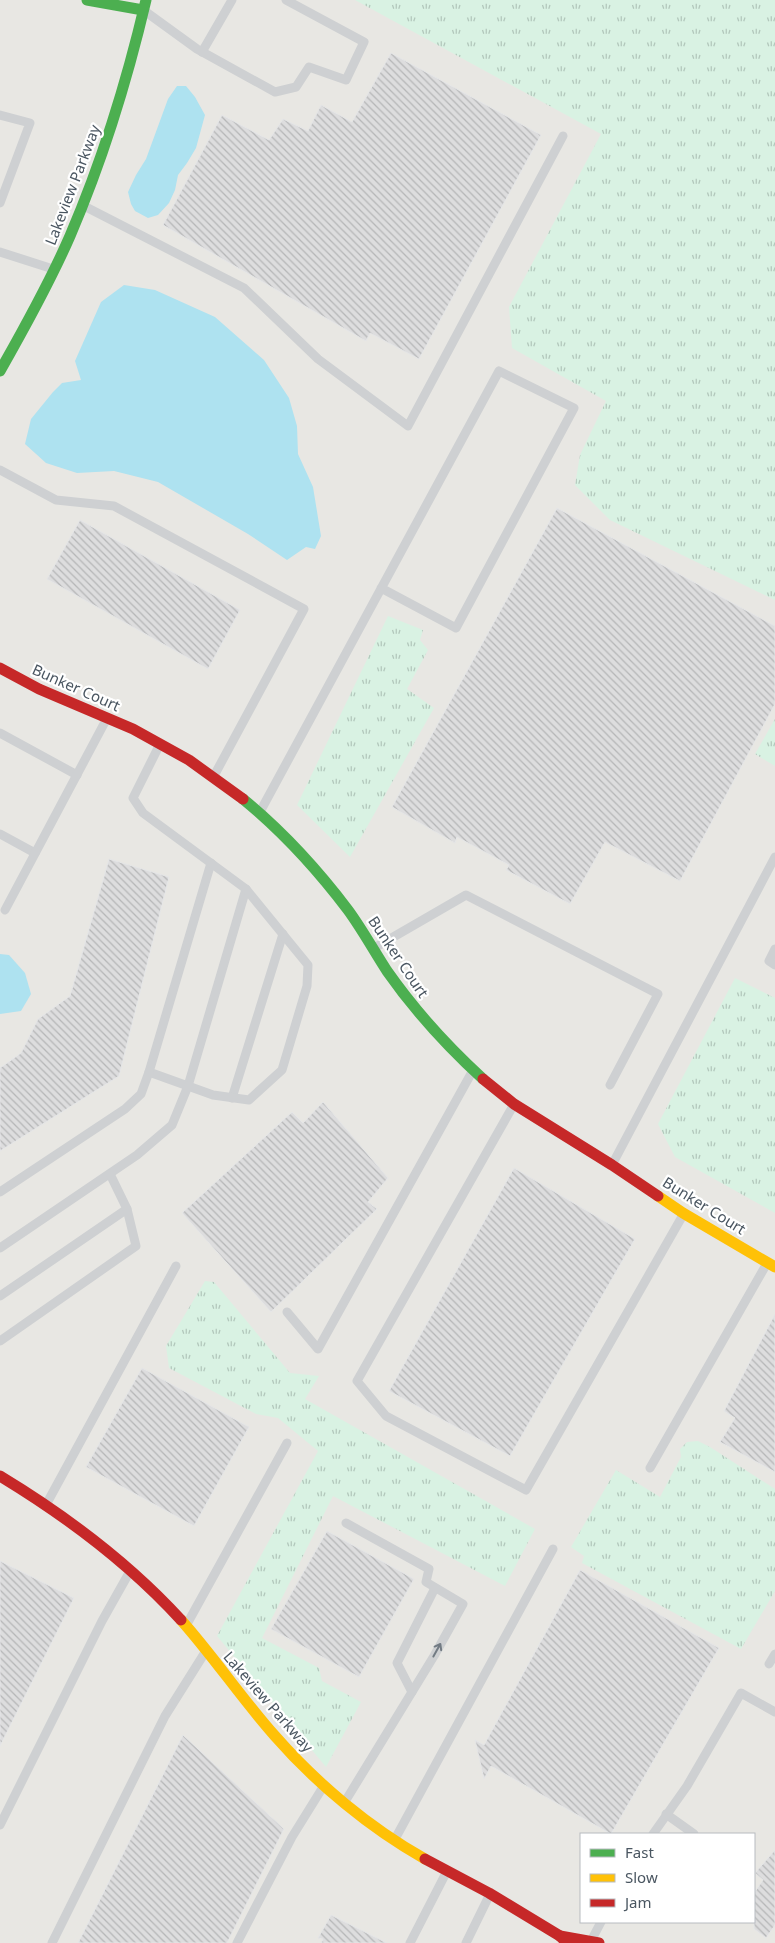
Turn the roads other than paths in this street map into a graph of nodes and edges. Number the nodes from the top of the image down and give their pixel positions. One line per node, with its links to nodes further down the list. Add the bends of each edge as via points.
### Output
1 (87, 0): 4 (street)
2 (232, 0): 5 (lane)
3 (286, 0): 5 (lane, via 364,42 346,80 309,67 296,87 275,92)
4 (144, 5): 5 (lane); 9 (street, Lakeview Parkway, via 127,78)
5 (202, 52)
6 (0, 115): 8 (lane, via 30,123)
7 (563, 136): 9 (lane, via 408,426 318,359 244,288)
8 (0, 203)
9 (84, 206): 11 (street, Lakeview Parkway)
10 (0, 252): 11 (lane)
11 (56, 270): 12 (street, Lakeview Parkway)
12 (0, 371)
13 (0, 470): 20 (lane, via 56,500 114,506 304,609)
14 (381, 588): 14 (lane, via 499,371 574,408 456,628); 21 (lane)
15 (0, 668): 16 (street, Bunker Court, via 39,689)
16 (107, 718): 18 (street, Bunker Court); 19 (lane)
17 (0, 733): 19 (lane)
18 (160, 744): 20 (street, Bunker Court); 25 (lane, via 133,798 143,813)
19 (77, 775): 23 (lane)
20 (214, 776): 21 (street, Bunker Court)
21 (259, 813): 29 (street, Bunker Court, via 315,868 349,911)
22 (0, 834): 23 (lane)
23 (35, 853): 27 (lane)
24 (775, 857): 38 (lane)
25 (211, 863): 26 (lane); 33 (lane)
26 (246, 889): 28 (lane); 34 (lane)
27 (5, 910)
28 (283, 934): 36 (lane); 36 (lane, via 308,966 307,986 295,1031 282,1070 250,1100)
29 (373, 949): 32 (street, Bunker Court, via 418,1013); 35 (lane, via 466,895 658,994)
30 (775, 949): 31 (lane, via 769,961)
31 (775, 965)
32 (473, 1070): 37 (street, Bunker Court); 47 (lane, via 318,1349)
33 (149, 1072): 34 (lane); 40 (lane, via 141,1094 125,1109)
34 (188, 1086): 36 (lane); 39 (lane, via 172,1125)
35 (610, 1086)
36 (232, 1098)
37 (514, 1104): 38 (street, Bunker Court); 42 (lane, via 357,1380 386,1416 526,1490)
38 (612, 1165): 42 (street, Bunker Court)
39 (110, 1174): 41 (lane); 43 (lane)
40 (0, 1192)
41 (127, 1209): 46 (lane); 48 (lane, via 136,1246)
42 (683, 1214): 44 (street, Bunker Court)
43 (0, 1248)
44 (771, 1265): 50 (lane)
45 (176, 1266): 52 (lane)
46 (0, 1296)
47 (287, 1312)
48 (0, 1342)
49 (287, 1444): 57 (lane)
50 (650, 1468)
51 (1, 1481): 52 (street, Lakeview Parkway)
52 (45, 1505): 55 (street, Lakeview Parkway, via 82,1530)
53 (346, 1523): 56 (lane, via 429,1569 426,1582)
54 (554, 1549): 69 (lane)
55 (130, 1571): 57 (street, Lakeview Parkway); 66 (lane, via 102,1620)
56 (435, 1588): 61 (lane, via 397,1664); 61 (lane, one-way to 56, via 462,1604)
57 (185, 1626): 58 (street, Lakeview Parkway)
58 (206, 1651): 63 (street, Lakeview Parkway, via 276,1738); 75 (lane, via 165,1716)
59 (775, 1654): 60 (lane)
60 (769, 1664)
61 (412, 1692): 64 (lane)
62 (775, 1712): 65 (lane, via 741,1693 687,1786)
63 (325, 1784): 64 (street, Lakeview Parkway); 76 (lane, via 292,1837)
64 (345, 1802): 69 (street, Lakeview Parkway)
65 (666, 1814): 67 (lane); 68 (lane)
66 (0, 1826)
67 (654, 1833)
68 (693, 1833)
69 (395, 1839): 70 (street, Lakeview Parkway)
70 (447, 1871): 71 (street, Lakeview Parkway); 77 (lane)
71 (490, 1894): 73 (street, Lakeview Parkway); 78 (lane)
72 (601, 1923): 74 (lane)
73 (564, 1940): 74 (street, Lakeview Parkway)
74 (595, 1942)
75 (52, 1943)
76 (237, 1943)
77 (410, 1943)
78 (466, 1943)

